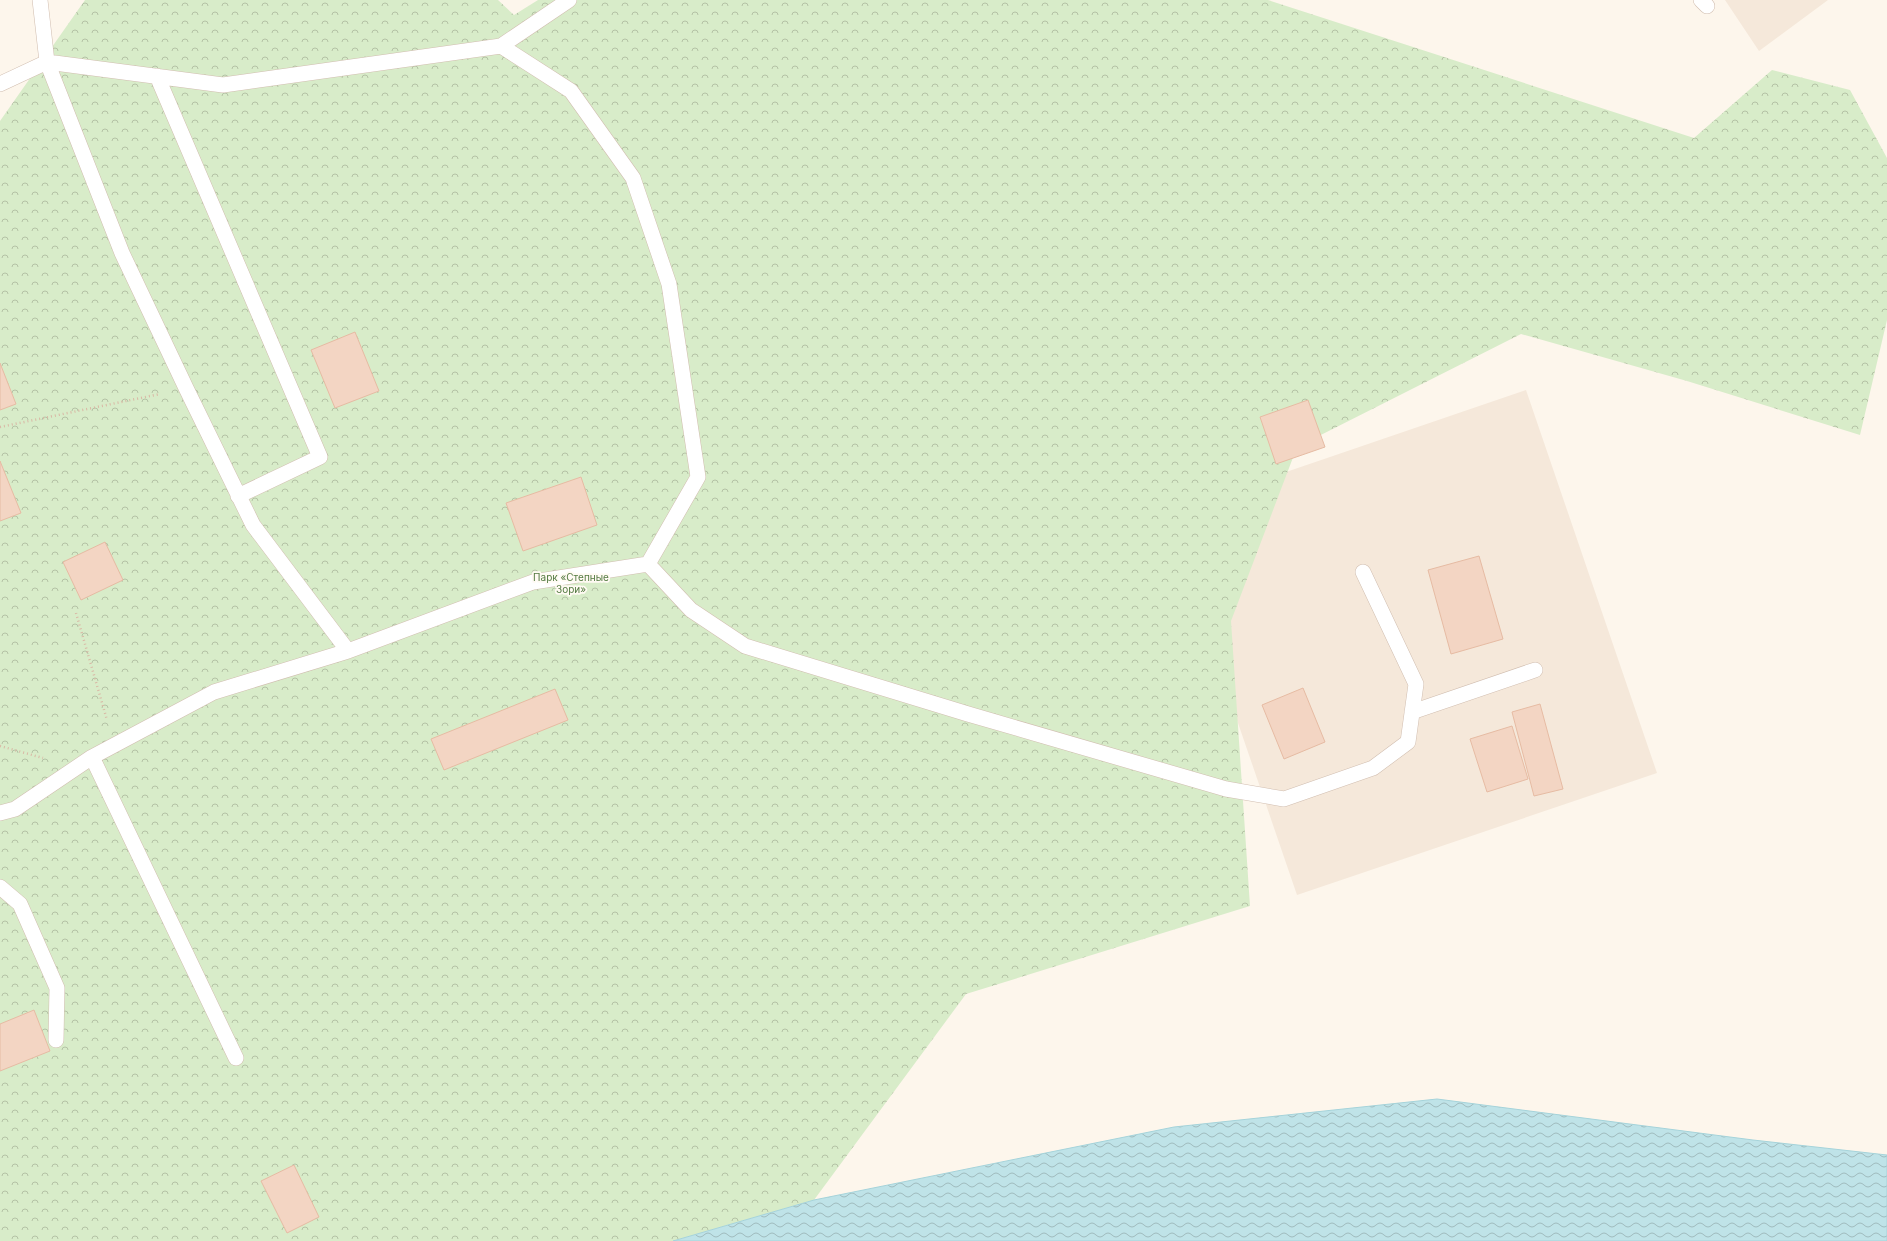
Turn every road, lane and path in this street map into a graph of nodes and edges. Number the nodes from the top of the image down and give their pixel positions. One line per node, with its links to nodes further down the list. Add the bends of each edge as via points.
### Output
1 (40, 0): 4 (lane)
2 (569, 0): 3 (lane)
3 (501, 46): 5 (lane, via 224,85); 10 (lane, via 571,92 615,153 632,178 669,284 698,477)
4 (47, 62): 5 (lane); 6 (lane); 7 (lane, via 122,253)
5 (157, 76): 9 (lane, via 320,456)
6 (0, 84)
7 (186, 388): 8 (path); 9 (lane)
8 (0, 427)
9 (238, 496): 13 (lane, via 253,525)
10 (648, 564): 13 (lane, via 533,582); 15 (lane, via 692,610 745,646 1226,790 1284,800 1373,768 1408,742)
11 (1363, 572): 15 (lane, via 1416,684)
12 (76, 613): 16 (path)
13 (348, 651): 16 (lane, via 214,692)
14 (1535, 670): 15 (lane)
15 (1412, 712)
16 (114, 745): 18 (lane)
17 (0, 746): 19 (path)
18 (92, 757): 19 (lane); 23 (lane)
19 (76, 768): 20 (lane, via 15,809)
20 (0, 813)
21 (0, 888): 22 (lane, via 20,904 57,988)
22 (56, 1040)
23 (236, 1058)

